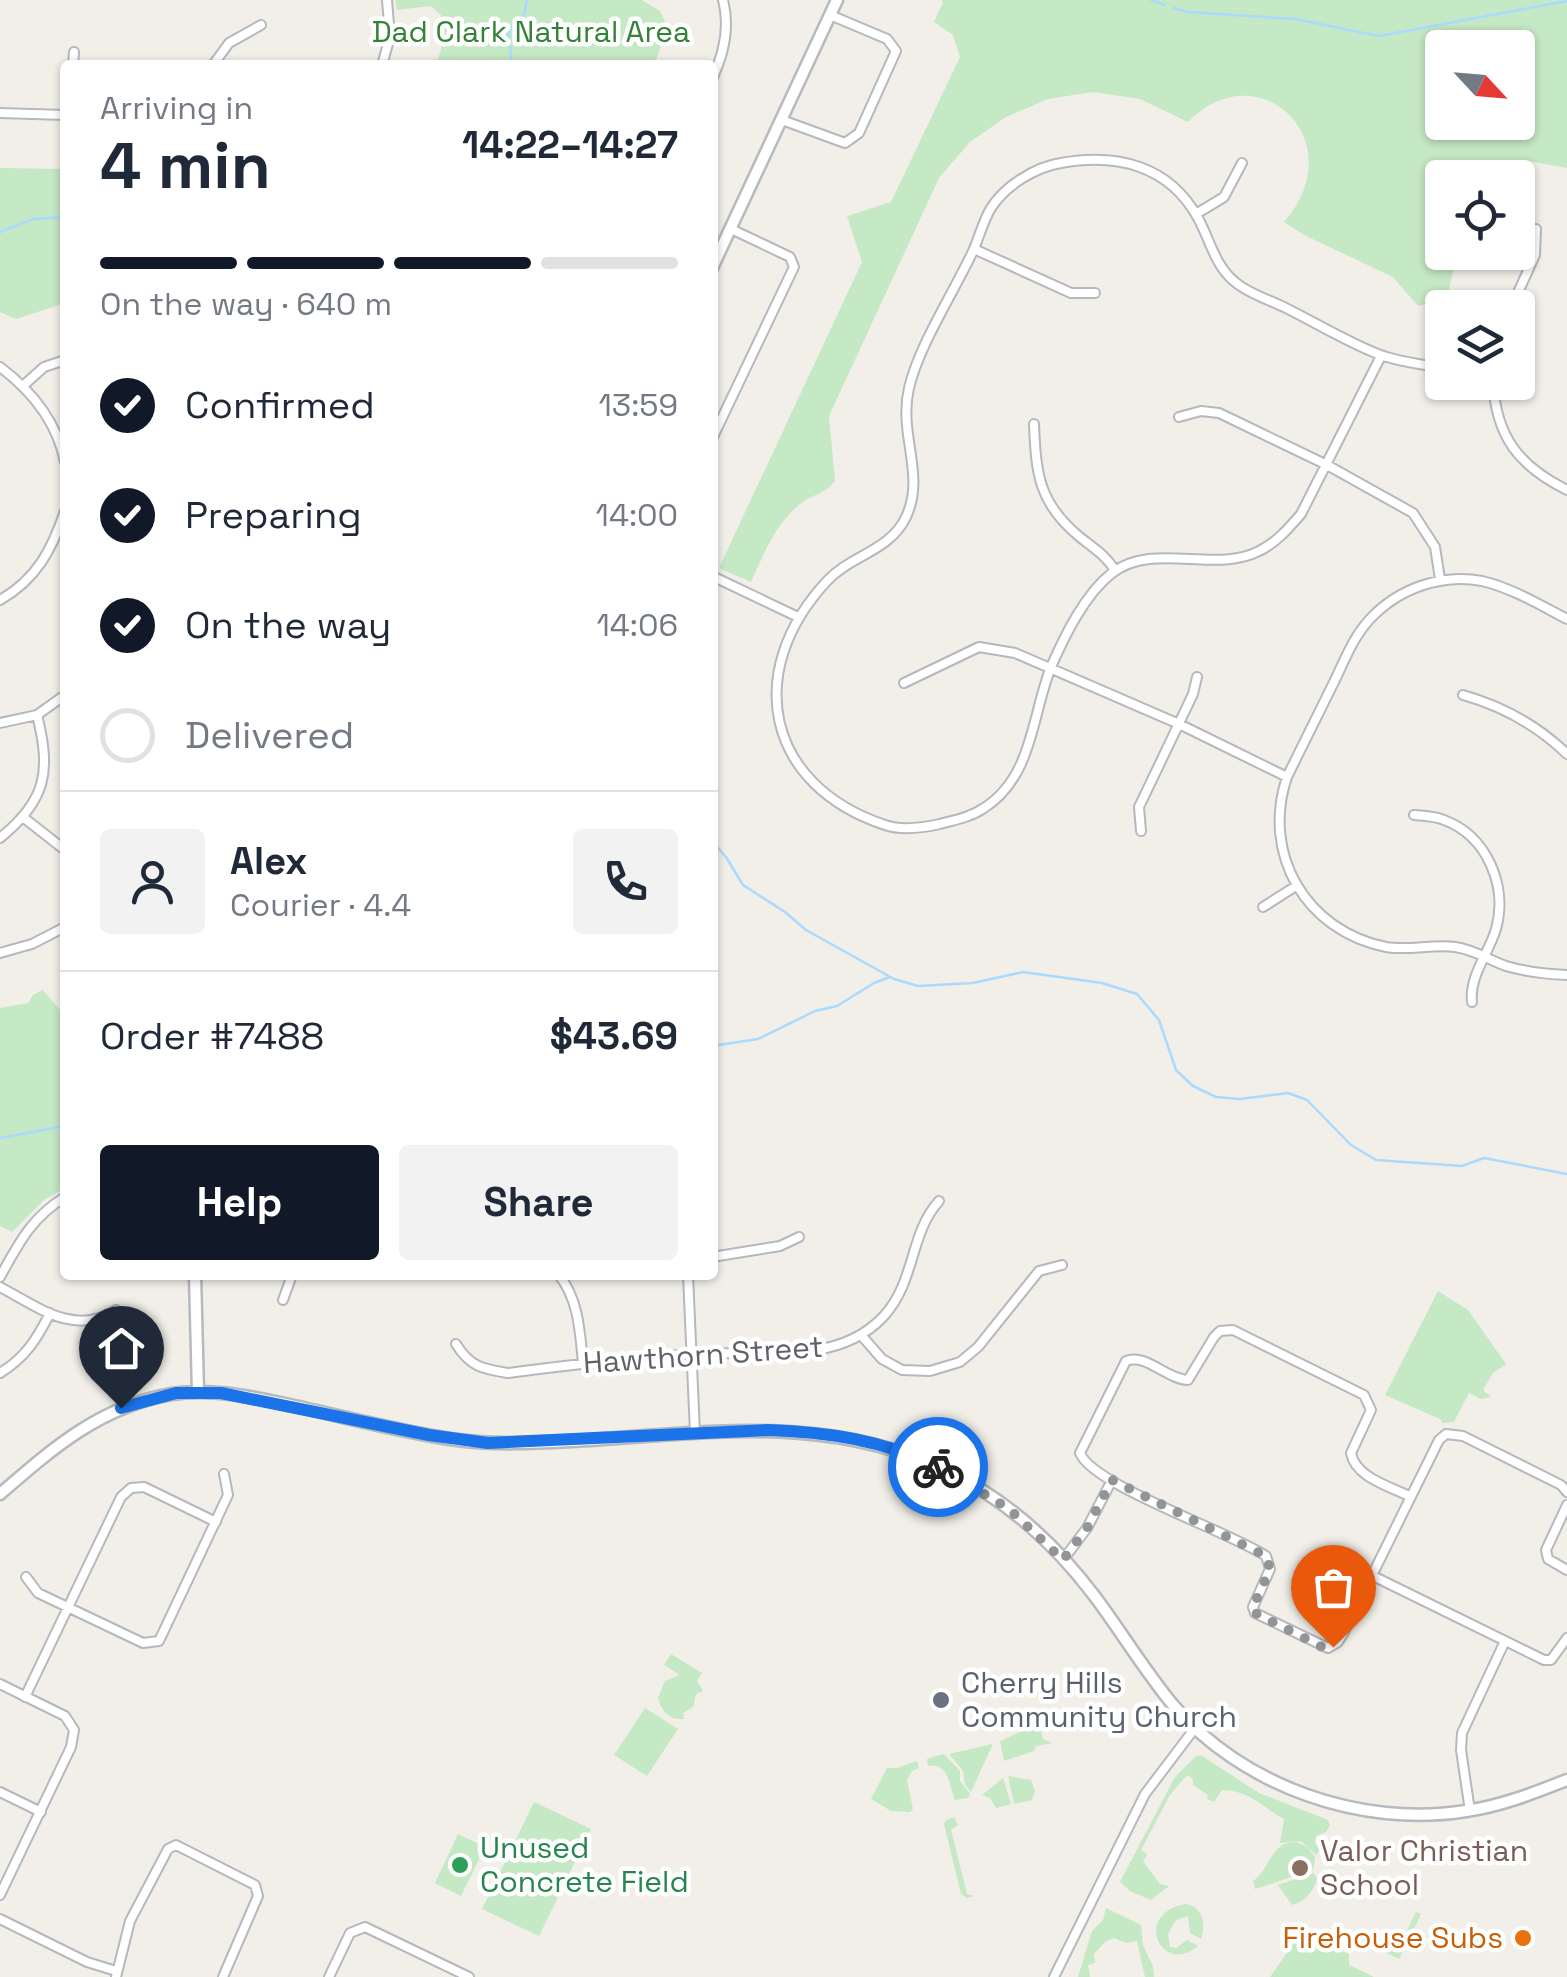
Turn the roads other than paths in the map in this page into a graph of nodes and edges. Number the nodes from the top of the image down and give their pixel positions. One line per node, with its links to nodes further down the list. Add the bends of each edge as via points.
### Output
1 (386, 0): 9 (street, via 390,37)
2 (722, 0): 10 (street, via 727,16)
3 (836, 0): 4 (main road)
4 (830, 15): 13 (main road); 13 (street, via 887,39 896,51 859,134 845,144)
5 (260, 26): 8 (street, via 229,43)
6 (74, 52): 7 (street)
7 (73, 60)
8 (216, 60)
9 (383, 60)
10 (718, 66)
11 (0, 113): 12 (street)
12 (60, 115)
13 (782, 120): 16 (main road)
14 (1242, 163): 15 (street, via 1224,198)
15 (1196, 214): 18 (street, via 1170,184 1133,162 1056,163 1021,178 992,207); 22 (street, via 1218,263 1236,284)
16 (731, 229): 19 (main road); 30 (street, via 790,257 794,267)
17 (1536, 229): 20 (street, via 1534,256)
18 (974, 249): 21 (street, via 1071,293); 39 (street, via 909,388 904,431 916,482 906,517 888,543 831,576)
19 (718, 256)
20 (1520, 290)
21 (1095, 294)
22 (1381, 356): 24 (street); 32 (street)
23 (60, 362): 26 (street)
24 (1425, 365)
25 (0, 367): 26 (street)
26 (24, 385): 31 (street)
27 (1494, 400): 33 (street, via 1511,448)
28 (1179, 418): 32 (street, via 1219,413)
29 (1034, 424): 35 (street, via 1036,472 1046,497 1060,520 1103,552)
30 (718, 433)
31 (60, 436)
32 (1327, 464): 35 (street, via 1301,514 1258,552 1234,559 1149,559); 37 (street, via 1413,513 1435,547)
33 (1567, 490)
34 (60, 526): 38 (street, via 36,572)
35 (1115, 570): 41 (street, via 1088,598)
36 (718, 579): 39 (street)
37 (1440, 580): 40 (street, via 1484,582); 50 (street, via 1414,588 1369,620)
38 (0, 600)
39 (798, 616): 41 (street, via 777,679 785,745 842,807 896,829 962,818 995,799 1028,751)
40 (1567, 619)
41 (1051, 668): 43 (street, via 978,647); 48 (street)
42 (1197, 677): 48 (street)
43 (904, 683)
44 (1463, 695): 49 (street, via 1544,732)
45 (60, 699): 46 (street)
46 (37, 715): 47 (street); 52 (street, via 46,768)
47 (0, 723)
48 (1179, 724): 50 (street); 53 (street, via 1139,806)
49 (1567, 754)
50 (1287, 777): 56 (street, via 1279,821)
51 (1414, 815): 60 (street, via 1464,830 1492,866 1500,908)
52 (24, 818): 54 (street); 55 (street)
53 (1140, 831)
54 (0, 838)
55 (60, 846)
56 (1296, 886): 57 (street); 60 (street, via 1323,918 1358,938 1392,948 1453,946)
57 (1263, 907)
58 (60, 931): 59 (street)
59 (0, 953)
60 (1484, 957): 61 (street); 62 (street)
61 (1567, 975)
62 (1472, 1002)
63 (60, 1200): 68 (street, via 24,1234)
64 (939, 1201): 77 (street, Hawthorn Street, via 922,1225 900,1294)
65 (799, 1237): 66 (street)
66 (718, 1256)
67 (1062, 1264): 77 (street, via 1039,1271 960,1362 902,1370 882,1360)
68 (0, 1277)
69 (196, 1280): 82 (main road)
70 (290, 1280): 74 (street)
71 (563, 1280): 80 (street, via 578,1316)
72 (688, 1280): 79 (street)
73 (0, 1287): 76 (street)
74 (283, 1300)
75 (116, 1310): 76 (street, via 98,1322)
76 (50, 1314): 81 (street, via 36,1342)
77 (861, 1335): 79 (street, Hawthorn Street, via 812,1351)
78 (456, 1344): 80 (street, Hawthorn Street, via 465,1359 493,1371)
79 (694, 1354): 80 (street, Hawthorn Street); 83 (street)
80 (584, 1364)
81 (0, 1374)
82 (198, 1392): 83 (main road, via 488,1443); 87 (main road, via 150,1398 98,1418)
83 (695, 1433): 91 (main road, via 805,1431 901,1452 982,1490 1029,1524)
84 (224, 1474): 90 (street, via 228,1495)
85 (1112, 1480): 88 (street, via 1080,1453 1126,1361 1140,1359 1188,1380 1214,1337 1233,1330 1364,1395 1371,1410 1352,1460 1361,1472); 91 (street); 93 (street, via 1266,1556 1270,1569 1255,1613 1322,1647 1333,1647 1343,1634)
86 (1567, 1492): 88 (street, via 1462,1436 1446,1434)
87 (0, 1494)
88 (1409, 1496): 93 (street)
89 (1567, 1505): 92 (street, via 1546,1550 1548,1559)
90 (216, 1522): 95 (street, via 144,1487 132,1488 121,1496); 95 (street, via 159,1641 143,1643)
91 (1063, 1560): 100 (main road)
92 (1567, 1570)
93 (1371, 1575): 97 (street)
94 (26, 1577): 95 (street, via 38,1593)
95 (68, 1608): 99 (street)
96 (1567, 1638): 97 (street, via 1552,1660)
97 (1506, 1641): 103 (street, via 1462,1733)
98 (0, 1684): 99 (street)
99 (24, 1697): 104 (street, via 64,1716 74,1730)
100 (1195, 1728): 103 (main road, via 1258,1773 1322,1800 1390,1812); 111 (street, via 1145,1794)
101 (1567, 1780): 103 (main road)
102 (0, 1792): 104 (street)
103 (1470, 1811)
104 (41, 1812): 105 (street)
105 (0, 1895)
106 (0, 1919): 107 (street)
107 (116, 1974): 108 (street, via 130,1922 176,1845 255,1886 258,1896)
108 (223, 1977)
109 (329, 1977): 110 (street, via 350,1933 365,1927)
110 (469, 1977)
111 (1054, 1977)

